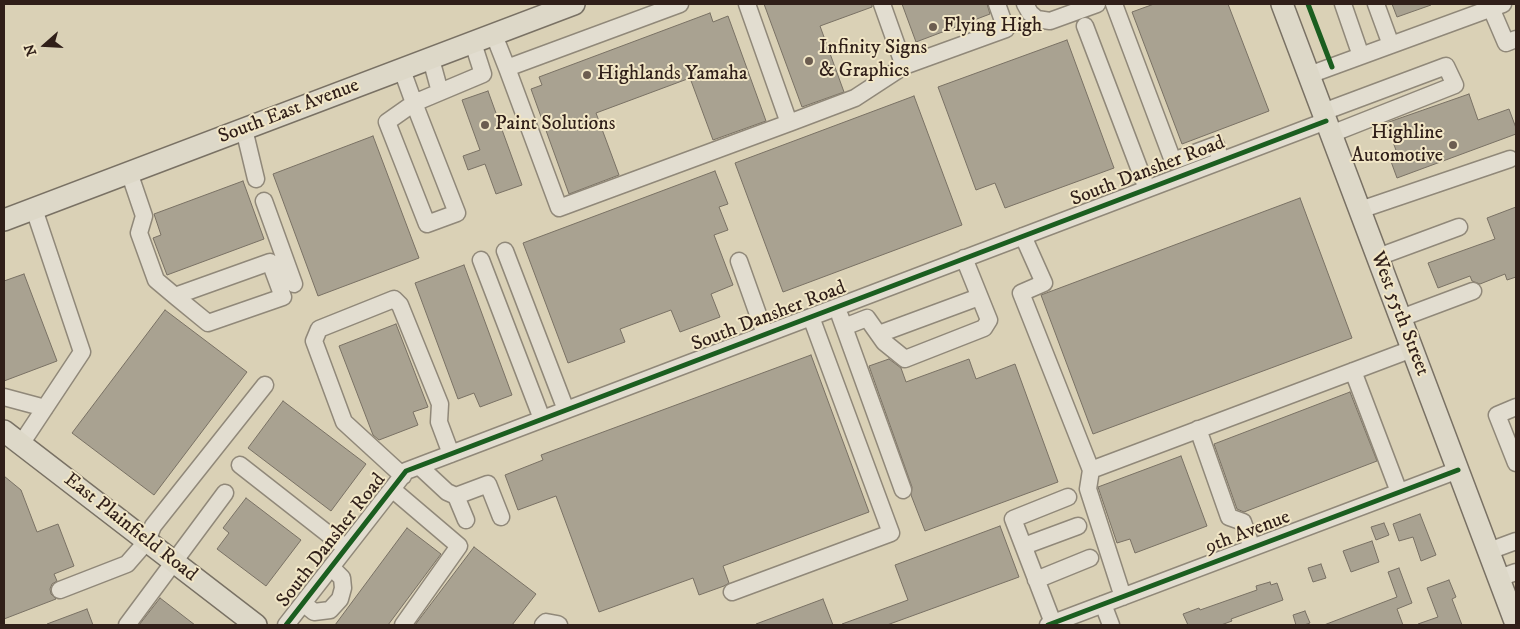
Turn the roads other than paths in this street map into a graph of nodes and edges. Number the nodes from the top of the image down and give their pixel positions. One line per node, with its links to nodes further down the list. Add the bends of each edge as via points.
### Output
1 (574, 4): 14 (main road, South East Avenue)
2 (680, 4): 21 (street)
3 (747, 4): 27 (street)
4 (882, 4): 20 (street)
5 (997, 4): 20 (street, via 1006,29)
6 (1025, 4): 7 (street, via 1030,14 1050,21)
7 (1097, 4)
8 (1114, 4): 30 (street, via 1173,161 1216,145)
9 (1282, 4): 23 (main road, West 55th Street)
10 (1343, 4): 18 (street)
11 (1376, 4): 17 (street)
12 (1497, 6): 15 (street, via 1506,43); 17 (street)
13 (1085, 26): 33 (street)
14 (494, 35): 16 (main road, South East Avenue); 21 (street)
15 (1516, 39)
16 (473, 43): 19 (main road, South East Avenue); 24 (street, via 483,74)
17 (1391, 45): 18 (street)
18 (1361, 56): 23 (street)
19 (431, 59): 22 (main road, South East Avenue); 24 (street)
20 (904, 66): 27 (street, via 855,98)
21 (507, 68): 27 (street, via 559,208)
22 (402, 70): 25 (street); 28 (main road, South East Avenue)
23 (1309, 75): 26 (main road, West 55th Street)
24 (440, 92): 25 (street)
25 (414, 103): 25 (street, via 387,122 427,224 457,213)
26 (1327, 122): 26 (street, via 1455,85 1446,66); 30 (street, South Dansher Road); 36 (main road, West 55th Street)
27 (790, 123)
28 (244, 129): 31 (main road, South East Avenue); 32 (street)
29 (1510, 159): 36 (street)
30 (1221, 161): 33 (street, South Dansher Road)
31 (129, 172): 35 (main road, South East Avenue); 47 (street, via 144,216 140,233 156,280)
32 (256, 179)
33 (1147, 189): 39 (street, South Dansher Road)
34 (264, 202): 45 (street)
35 (34, 209): 37 (main road, South East Avenue); 60 (street, via 82,352)
36 (1360, 210): 41 (main road, West 55th Street)
37 (4, 220)
38 (1459, 227): 41 (street)
39 (1023, 236): 42 (street, South Dansher Road); 70 (street, via 1044,283 1020,293)
40 (505, 251): 61 (street)
41 (1378, 257): 51 (main road, West 55th Street)
42 (964, 258): 48 (street); 49 (street, South Dansher Road)
43 (481, 260): 62 (street)
44 (739, 261): 53 (street)
45 (294, 284)
46 (1473, 291): 51 (street)
47 (174, 296): 47 (street, via 208,323 283,297 270,262)
48 (979, 297): 54 (street); 54 (street, via 989,320 984,328 905,359)
49 (837, 307): 50 (street, South Dansher Road); 52 (street)
50 (810, 317): 53 (street, South Dansher Road); 94 (street, via 891,533)
51 (1401, 318): 55 (main road, West 55th Street)
52 (844, 327): 54 (street, via 867,318); 74 (street)
53 (765, 334): 61 (street, South Dansher Road)
54 (879, 334)
55 (1412, 349): 56 (street); 71 (main road, West 55th Street)
56 (1352, 371): 63 (street); 75 (street)
57 (265, 385): 82 (street, via 153,526)
58 (4, 397): 60 (street)
59 (1516, 407): 67 (street, via 1498,415)
60 (45, 408): 65 (street)
61 (566, 410): 62 (street, South Dansher Road)
62 (542, 419): 66 (street, South Dansher Road)
63 (1198, 430): 70 (street); 86 (street, via 1229,517 1243,522)
64 (4, 431): 65 (main road, East Plainfield Road)
65 (21, 444): 82 (main road, East Plainfield Road)
66 (451, 454): 69 (street, South Dansher Road); 72 (street, via 439,422 440,404 400,305 394,299 319,328 314,341 344,422)
67 (1516, 463)
68 (240, 465): 85 (street)
69 (419, 466): 72 (street, South Dansher Road); 77 (street, via 447,492)
70 (1092, 470): 95 (street, via 1088,489)
71 (1458, 470): 75 (street, 9th Avenue); 87 (main road, West 55th Street)
72 (402, 476): 73 (street, South Dansher Road)
73 (392, 489): 85 (street, South Dansher Road); 103 (street, via 459,546)
74 (903, 490)
75 (1399, 492): 86 (street, 9th Avenue)
76 (225, 493): 89 (street)
77 (456, 496): 79 (street, via 488,484); 80 (street)
78 (1068, 497): 84 (street, via 1013,518)
79 (501, 517)
80 (466, 520)
81 (1078, 526): 84 (street)
82 (147, 541): 89 (main road, East Plainfield Road); 93 (street, via 127,564)
83 (1516, 541): 87 (street)
84 (1024, 546): 92 (street)
85 (346, 548): 90 (street, South Dansher Road)
86 (1252, 548): 95 (street, 9th Avenue)
87 (1489, 551): 91 (main road, West 55th Street)
88 (1090, 558): 92 (street)
89 (174, 562): 100 (street); 101 (main road, East Plainfield Road)
90 (331, 567): 96 (street, South Dansher Road); 96 (street, via 342,578 340,599 330,610 314,612)
91 (1508, 575): 99 (main road, West 55th Street)
92 (1036, 580): 98 (street)
93 (60, 590)
94 (732, 592)
95 (1123, 597): 97 (street, 9th Avenue)
96 (303, 603): 102 (street, South Dansher Road)
97 (1103, 604): 98 (street, 9th Avenue); 106 (street)
98 (1050, 624)
99 (1516, 624)
100 (127, 625)
101 (256, 625)
102 (286, 625)
103 (403, 625)
104 (544, 625): 105 (street, via 546,622)
105 (559, 625)
106 (1111, 625)

